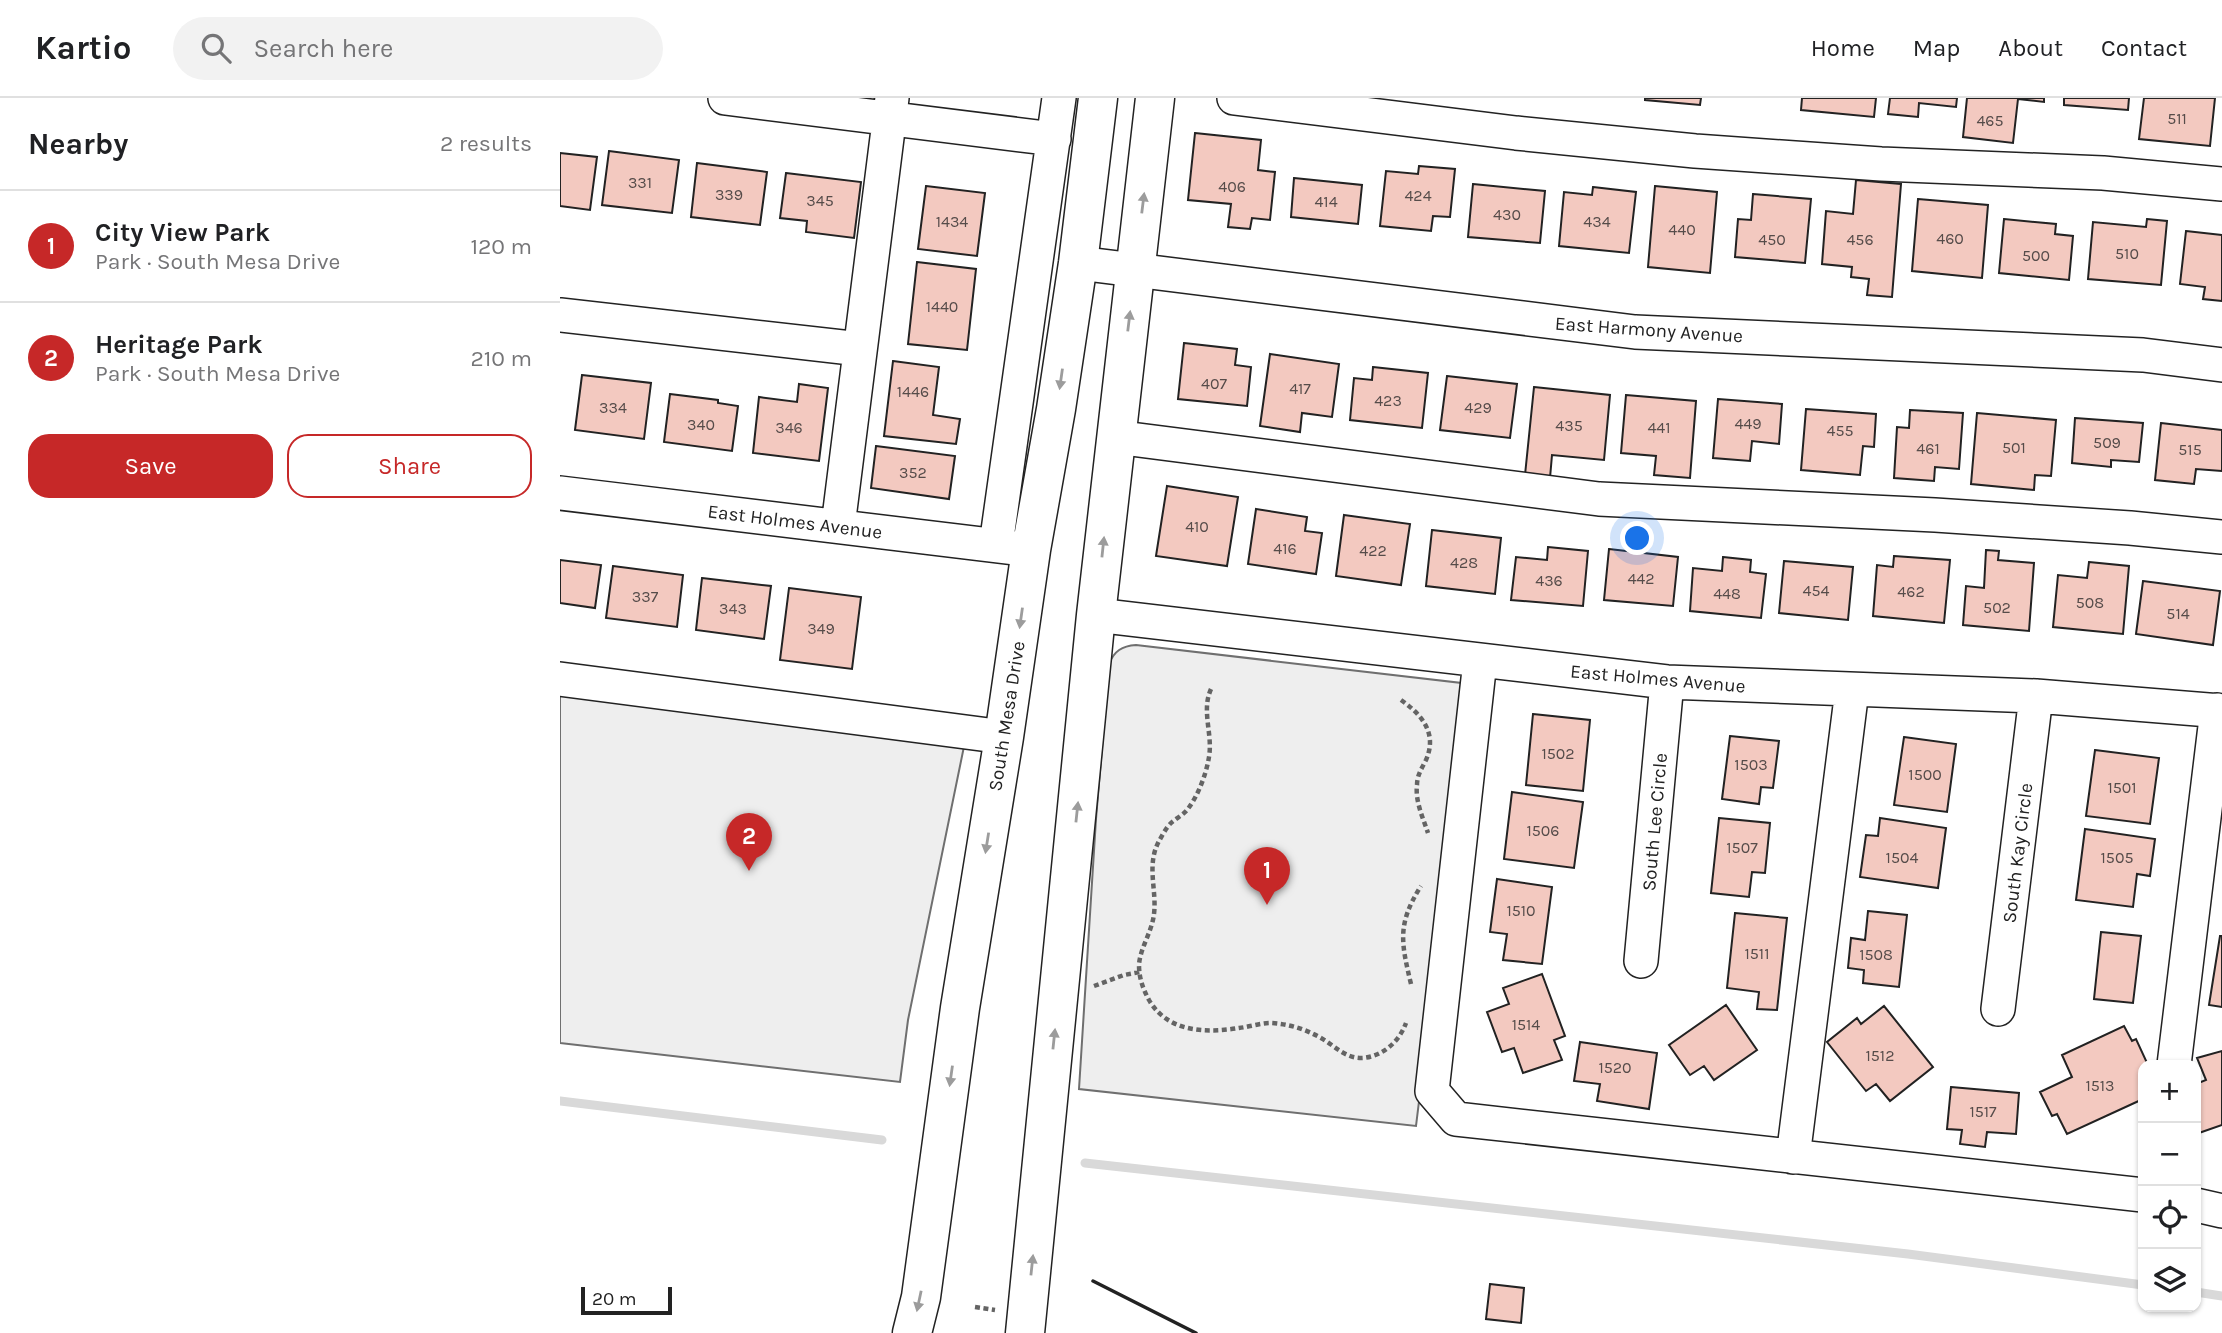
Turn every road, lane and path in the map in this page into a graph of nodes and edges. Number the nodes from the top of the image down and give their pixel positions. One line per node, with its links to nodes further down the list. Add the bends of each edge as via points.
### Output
1 (725, 98): 6 (street)
2 (1059, 98): 7 (street, South Mesa Drive)
3 (1098, 98): 9 (main road, South Mesa Drive)
4 (1155, 98): 10 (main road, one-way to 4)
5 (1234, 98): 8 (street, via 1695,151 2103,173)
6 (891, 108): 7 (street); 12 (street)
7 (1054, 139): 18 (street, South Mesa Drive)
8 (2222, 184)
9 (1078, 263): 10 (street, East Harmony Avenue); 18 (main road, South Mesa Drive, one-way to 18, via 1056,409)
10 (1135, 271): 13 (street, East Harmony Avenue, via 1634,332 2143,355); 14 (main road, one-way to 10)
11 (560, 315): 12 (street)
12 (860, 349): 16 (street)
13 (2222, 365)
14 (1115, 437): 17 (street, via 1599,499 1935,515); 19 (main road, one-way to 14)
15 (560, 493): 16 (street, East Holmes Avenue)
16 (838, 526): 18 (street, East Holmes Avenue)
17 (2222, 537)
18 (1013, 548): 28 (main road, South Mesa Drive, one-way to 28)
19 (1096, 615): 20 (street, East Holmes Avenue); 43 (main road, one-way to 19)
20 (1480, 662): 22 (street, East Holmes Avenue); 38 (street, via 1432,1091 1455,1119)
21 (560, 679): 28 (street)
22 (1667, 682): 24 (street, East Holmes Avenue); 31 (street, South Lee Circle)
23 (1211, 689): 32 (path, via 1206,709 1210,755 1202,784 1157,844 1151,866 1154,912)
24 (1852, 690): 25 (street, East Holmes Avenue); 38 (street)
25 (2036, 696): 27 (street, East Holmes Avenue); 35 (street, South Kay Circle)
26 (1401, 700): 29 (path, via 1424,720 1429,732 1428,757 1416,785)
27 (2220, 710): 37 (street)
28 (1004, 737): 44 (main road, South Mesa Drive, one-way to 44)
29 (1429, 838)
30 (1423, 884): 33 (path, via 1403,924 1402,947)
31 (1641, 961)
32 (1140, 972): 34 (path); 36 (path, via 1150,1003 1167,1020 1189,1030 1213,1032 1269,1023 1296,1026 1343,1054 1365,1058 1394,1044)
33 (1412, 988)
34 (1089, 989)
35 (1997, 1009)
36 (1408, 1018)
37 (2175, 1060)
38 (1793, 1157): 39 (street)
39 (2138, 1194)
40 (2201, 1206): 41 (street)
41 (2222, 1211)
42 (975, 1307): 43 (path)
43 (1015, 1323)
44 (912, 1333)

